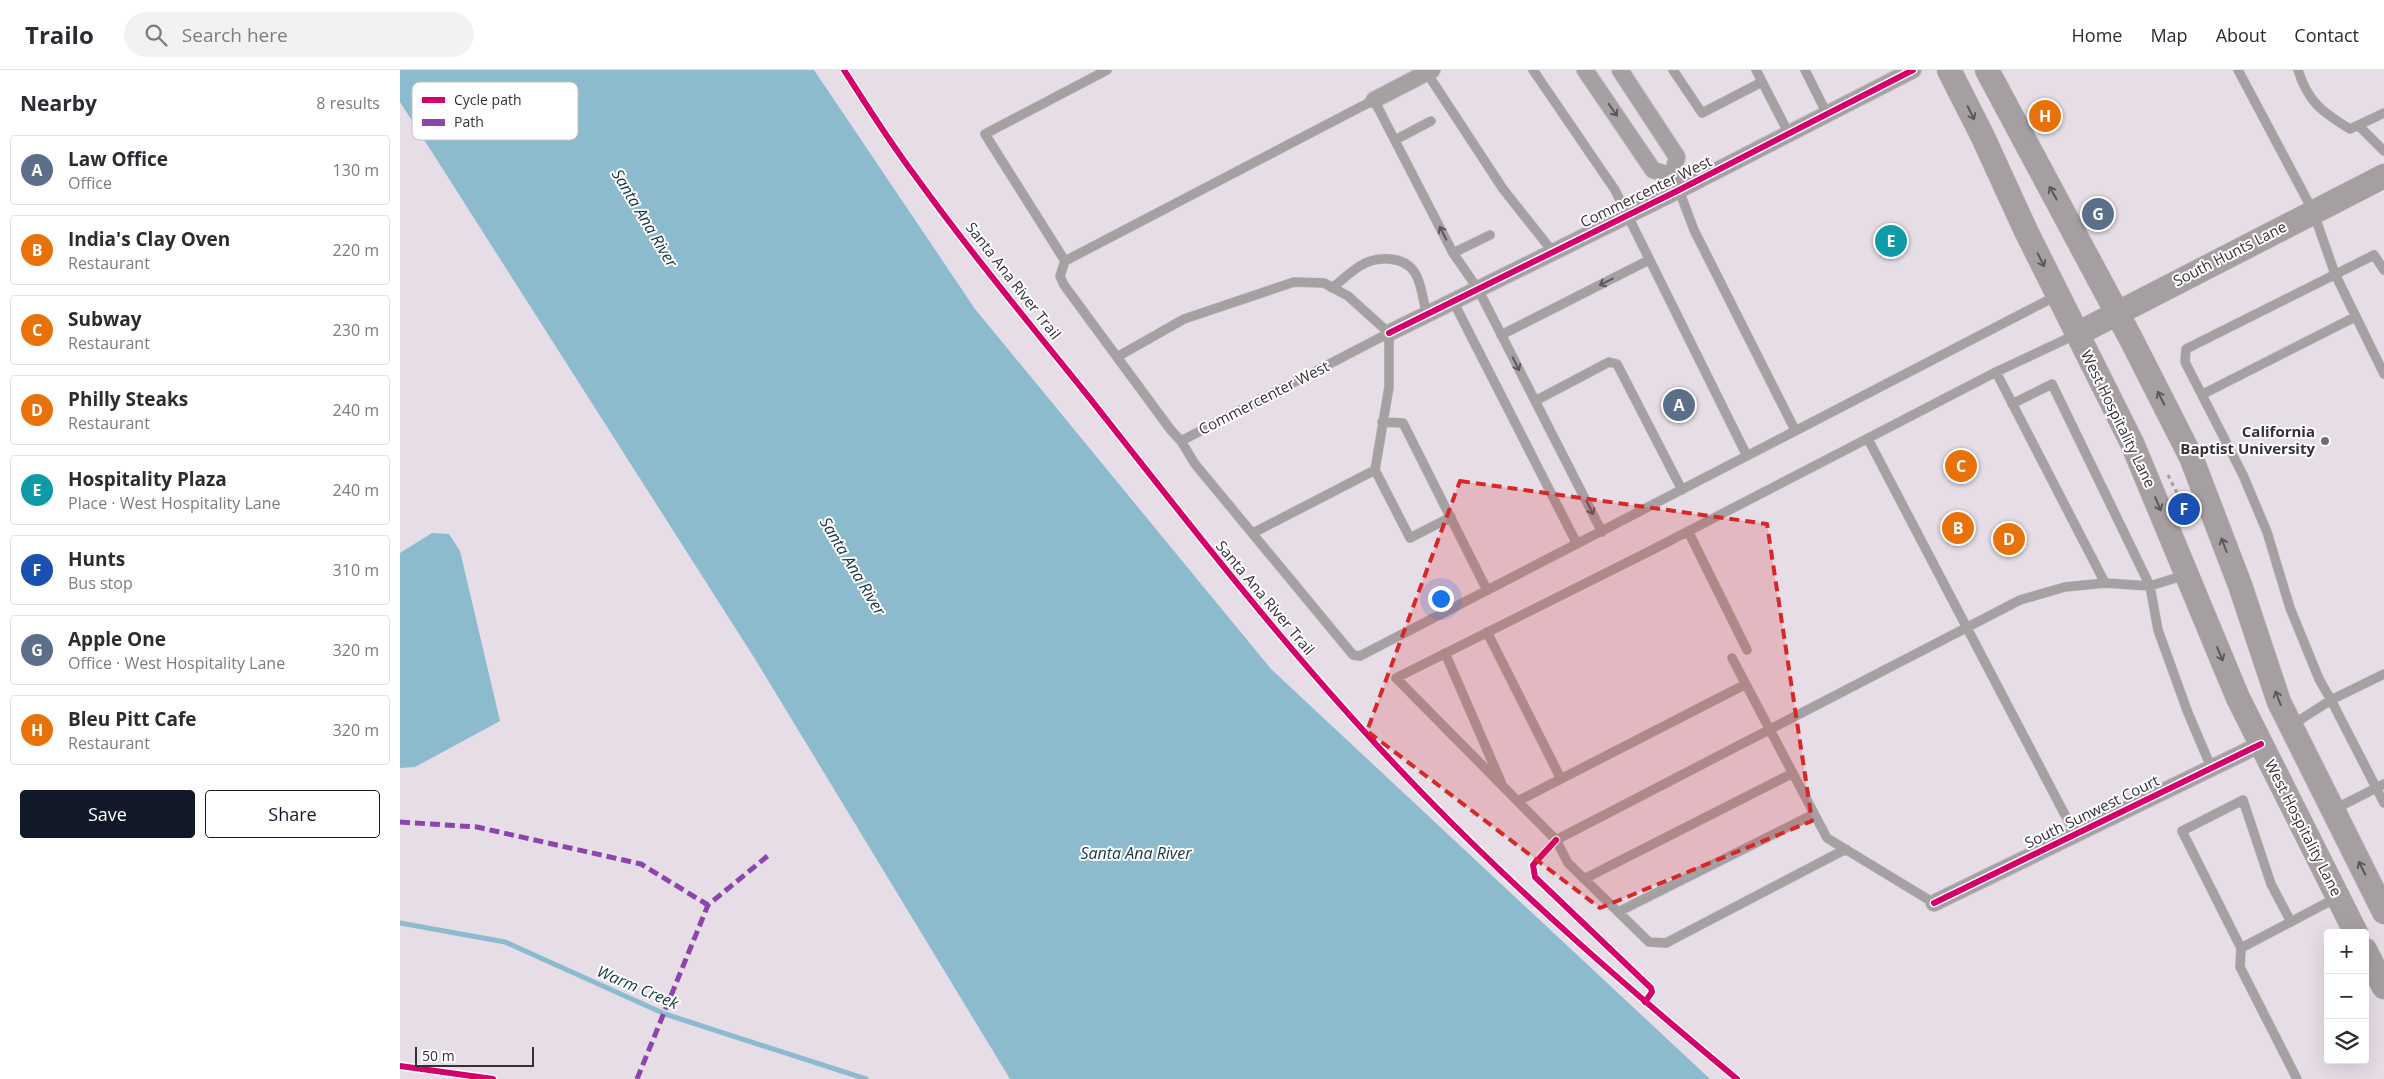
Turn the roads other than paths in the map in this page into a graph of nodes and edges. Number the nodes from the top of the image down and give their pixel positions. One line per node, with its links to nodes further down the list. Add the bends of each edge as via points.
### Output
1 (1107, 70): 31 (lane, via 985,134)
2 (1533, 70): 26 (lane, via 1615,190)
3 (1585, 70): 24 (street, one-way to 24, via 1654,170)
4 (1620, 70): 24 (street, via 1677,158)
5 (1673, 70): 14 (lane, via 1702,113)
6 (1756, 70): 14 (lane)
7 (1805, 70): 17 (lane)
8 (1913, 70): 17 (street, Commercenter West)
9 (1949, 70): 36 (main road, West Hospitality Lane, one-way to 36)
10 (1987, 70): 38 (main road, one-way to 10)
11 (2238, 70): 25 (lane)
12 (2298, 70): 19 (lane, via 2303,86 2322,112 2350,129)
13 (1428, 71): 15 (street); 28 (lane, via 1503,189)
14 (1762, 82): 20 (lane)
15 (1374, 100): 21 (lane); 31 (lane)
16 (2384, 113): 19 (lane)
17 (1827, 114): 20 (street, Commercenter West)
18 (1431, 121): 21 (lane)
19 (2358, 126): 22 (lane)
20 (1789, 134): 24 (street, Commercenter West)
21 (1395, 140): 29 (lane, one-way to 21)
22 (2384, 151)
23 (2384, 176): 25 (main road, South Hunts Lane)
24 (1676, 183): 26 (street, Commercenter West); 51 (lane, via 1694,230)
25 (2313, 211): 33 (lane); 38 (main road, South Hunts Lane)
26 (1627, 216): 28 (street, Commercenter West); 30 (lane)
27 (1490, 234): 29 (lane)
28 (1553, 252): 35 (street, Commercenter West)
29 (1453, 253): 35 (lane)
30 (1649, 260): 43 (lane, one-way to 43); 54 (lane)
31 (1065, 261): 44 (lane, Commercenter West, via 1060,276 1064,285)
32 (2384, 270): 33 (lane, via 2374,255)
33 (2334, 274): 40 (lane); 47 (lane, via 2186,349 2185,362)
34 (1332, 288): 39 (lane, via 1360,266 1395,259 1408,265 1416,274); 41 (lane, via 1348,296); 44 (lane, via 1324,283 1294,282 1184,319)
35 (1478, 289): 37 (street, Commercenter West); 43 (lane)
36 (2058, 295): 42 (main road, West Hospitality Lane); 51 (lane)
37 (1453, 301): 39 (street, Commercenter West); 61 (lane)
38 (2117, 313): 42 (main road, South Hunts Lane); 74 (main road, one-way to 38, via 2191,457)
39 (1427, 314): 41 (street, Commercenter West)
40 (2355, 317): 46 (lane); 47 (lane)
41 (1389, 333): 50 (lane, via 1389,387); 53 (lane, Commercenter West)
42 (2077, 334): 45 (lane); 62 (main road, West Hospitality Lane, one-way to 62, via 2132,443)
43 (1501, 335): 48 (lane, one-way to 48)
44 (1117, 357): 53 (lane, Commercenter West)
45 (1996, 372): 49 (lane); 52 (lane)
46 (2384, 374)
47 (2203, 394): 73 (lane, via 2247,484 2267,532 2290,608)
48 (1535, 401): 56 (lane, via 1609,362 1617,364); 59 (lane, one-way to 59)
49 (2012, 404): 63 (lane); 64 (lane, via 2052,384)
50 (1382, 422): 55 (lane); 57 (lane, via 1403,423)
51 (1795, 430): 54 (lane)
52 (1868, 439): 58 (lane); 66 (lane)
53 (1181, 441): 60 (lane, via 1195,464)
54 (1747, 456): 56 (lane)
55 (1375, 470): 57 (lane, via 1410,538); 60 (lane)
56 (1682, 490): 59 (lane)
57 (1451, 517): 65 (lane)
58 (1688, 531): 67 (lane); 68 (lane)
59 (1602, 532): 61 (lane)
60 (1253, 533): 65 (lane, via 1353,655 1360,656)
61 (1577, 544): 65 (lane)
62 (2187, 574): 64 (lane); 76 (main road, West Hospitality Lane, one-way to 76, via 2238,698)
63 (2105, 583): 64 (lane); 66 (lane, via 2065,587 2020,600)
64 (2150, 586): 77 (lane, via 2158,630)
65 (1487, 590)
66 (1966, 628): 75 (lane); 86 (lane)
67 (1486, 632): 69 (lane); 79 (lane)
68 (1747, 650)
69 (1445, 653): 80 (lane); 80 (lane, via 1396,678)
70 (1732, 658): 72 (lane)
71 (2384, 674): 73 (lane)
72 (1746, 684): 75 (lane); 79 (lane)
73 (2331, 700): 74 (lane); 81 (lane)
74 (2290, 726): 84 (main road)
75 (1770, 729): 78 (lane); 87 (lane)
76 (2261, 744): 77 (street, South Sunwest Court); 90 (main road, West Hospitality Lane)
77 (2211, 767): 86 (street, South Sunwest Court)
78 (1793, 773): 85 (lane); 89 (lane)
79 (1561, 779): 82 (lane)
80 (1503, 786): 82 (lane)
81 (2380, 786): 83 (lane); 84 (lane)
82 (1518, 801): 87 (lane)
83 (2384, 804)
84 (2333, 810): 93 (main road, one-way to 84)
85 (1814, 814): 88 (lane, via 1827,838); 92 (lane)
86 (2074, 834): 91 (street, South Sunwest Court)
87 (1556, 840): 89 (lane, via 1568,863)
88 (1846, 849): 91 (lane); 92 (lane, via 1666,943 1649,942)
89 (1584, 879): 92 (lane)
90 (2338, 897): 94 (lane); 95 (main road, West Hospitality Lane)
91 (1934, 903)
92 (1618, 912)
93 (2384, 912)
94 (2290, 922): 96 (lane); 96 (lane, via 2271,884 2243,800 2182,831)
95 (2354, 929)
96 (2241, 948): 99 (lane, via 2240,967)
97 (2369, 958): 98 (main road)
98 (2384, 988)
99 (2297, 1079)

